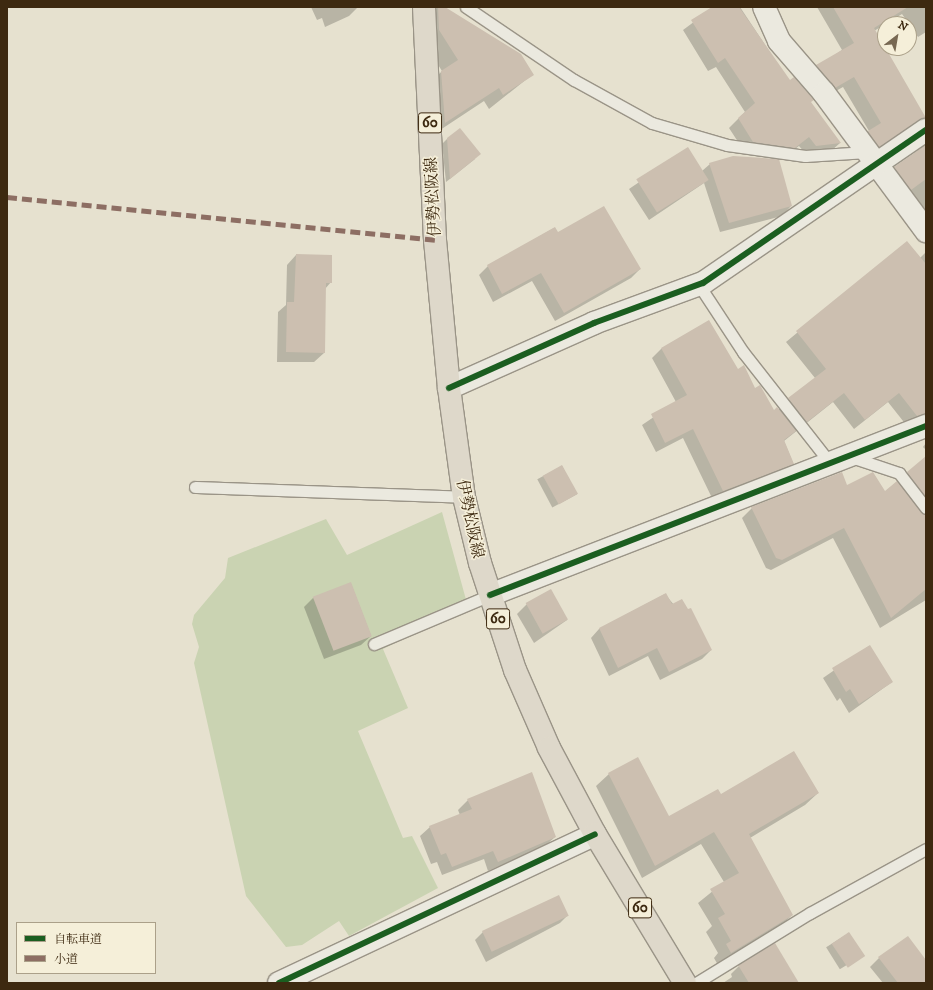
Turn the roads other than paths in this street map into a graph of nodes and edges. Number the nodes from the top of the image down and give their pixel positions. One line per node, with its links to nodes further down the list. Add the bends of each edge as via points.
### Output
1 (424, 7): 8 (main road, 伊勢松阪線 / 60, via 435,240)
2 (466, 7): 5 (lane, via 574,80 652,122 750,148 805,156)
3 (764, 7): 5 (street, via 779,41 824,93)
4 (926, 130): 5 (street)
5 (871, 157): 6 (street); 7 (street)
6 (926, 232)
7 (699, 284): 8 (street, via 594,323); 10 (lane, via 743,352)
8 (449, 388): 12 (main road, 伊勢松阪線 / 60)
9 (926, 426): 10 (street)
10 (839, 459): 13 (lane, via 899,473); 14 (street)
11 (195, 487): 12 (lane)
12 (464, 497): 14 (main road, 伊勢松阪線 / 60)
13 (926, 508)
14 (490, 595): 15 (lane); 16 (main road, 伊勢松阪線 / 60, via 515,670 549,748)
15 (374, 644)
16 (595, 834): 18 (street); 19 (main road, 伊勢松阪線 / 60)
17 (926, 849): 20 (lane, via 810,913)
18 (279, 983)
19 (685, 983)
20 (696, 983)

